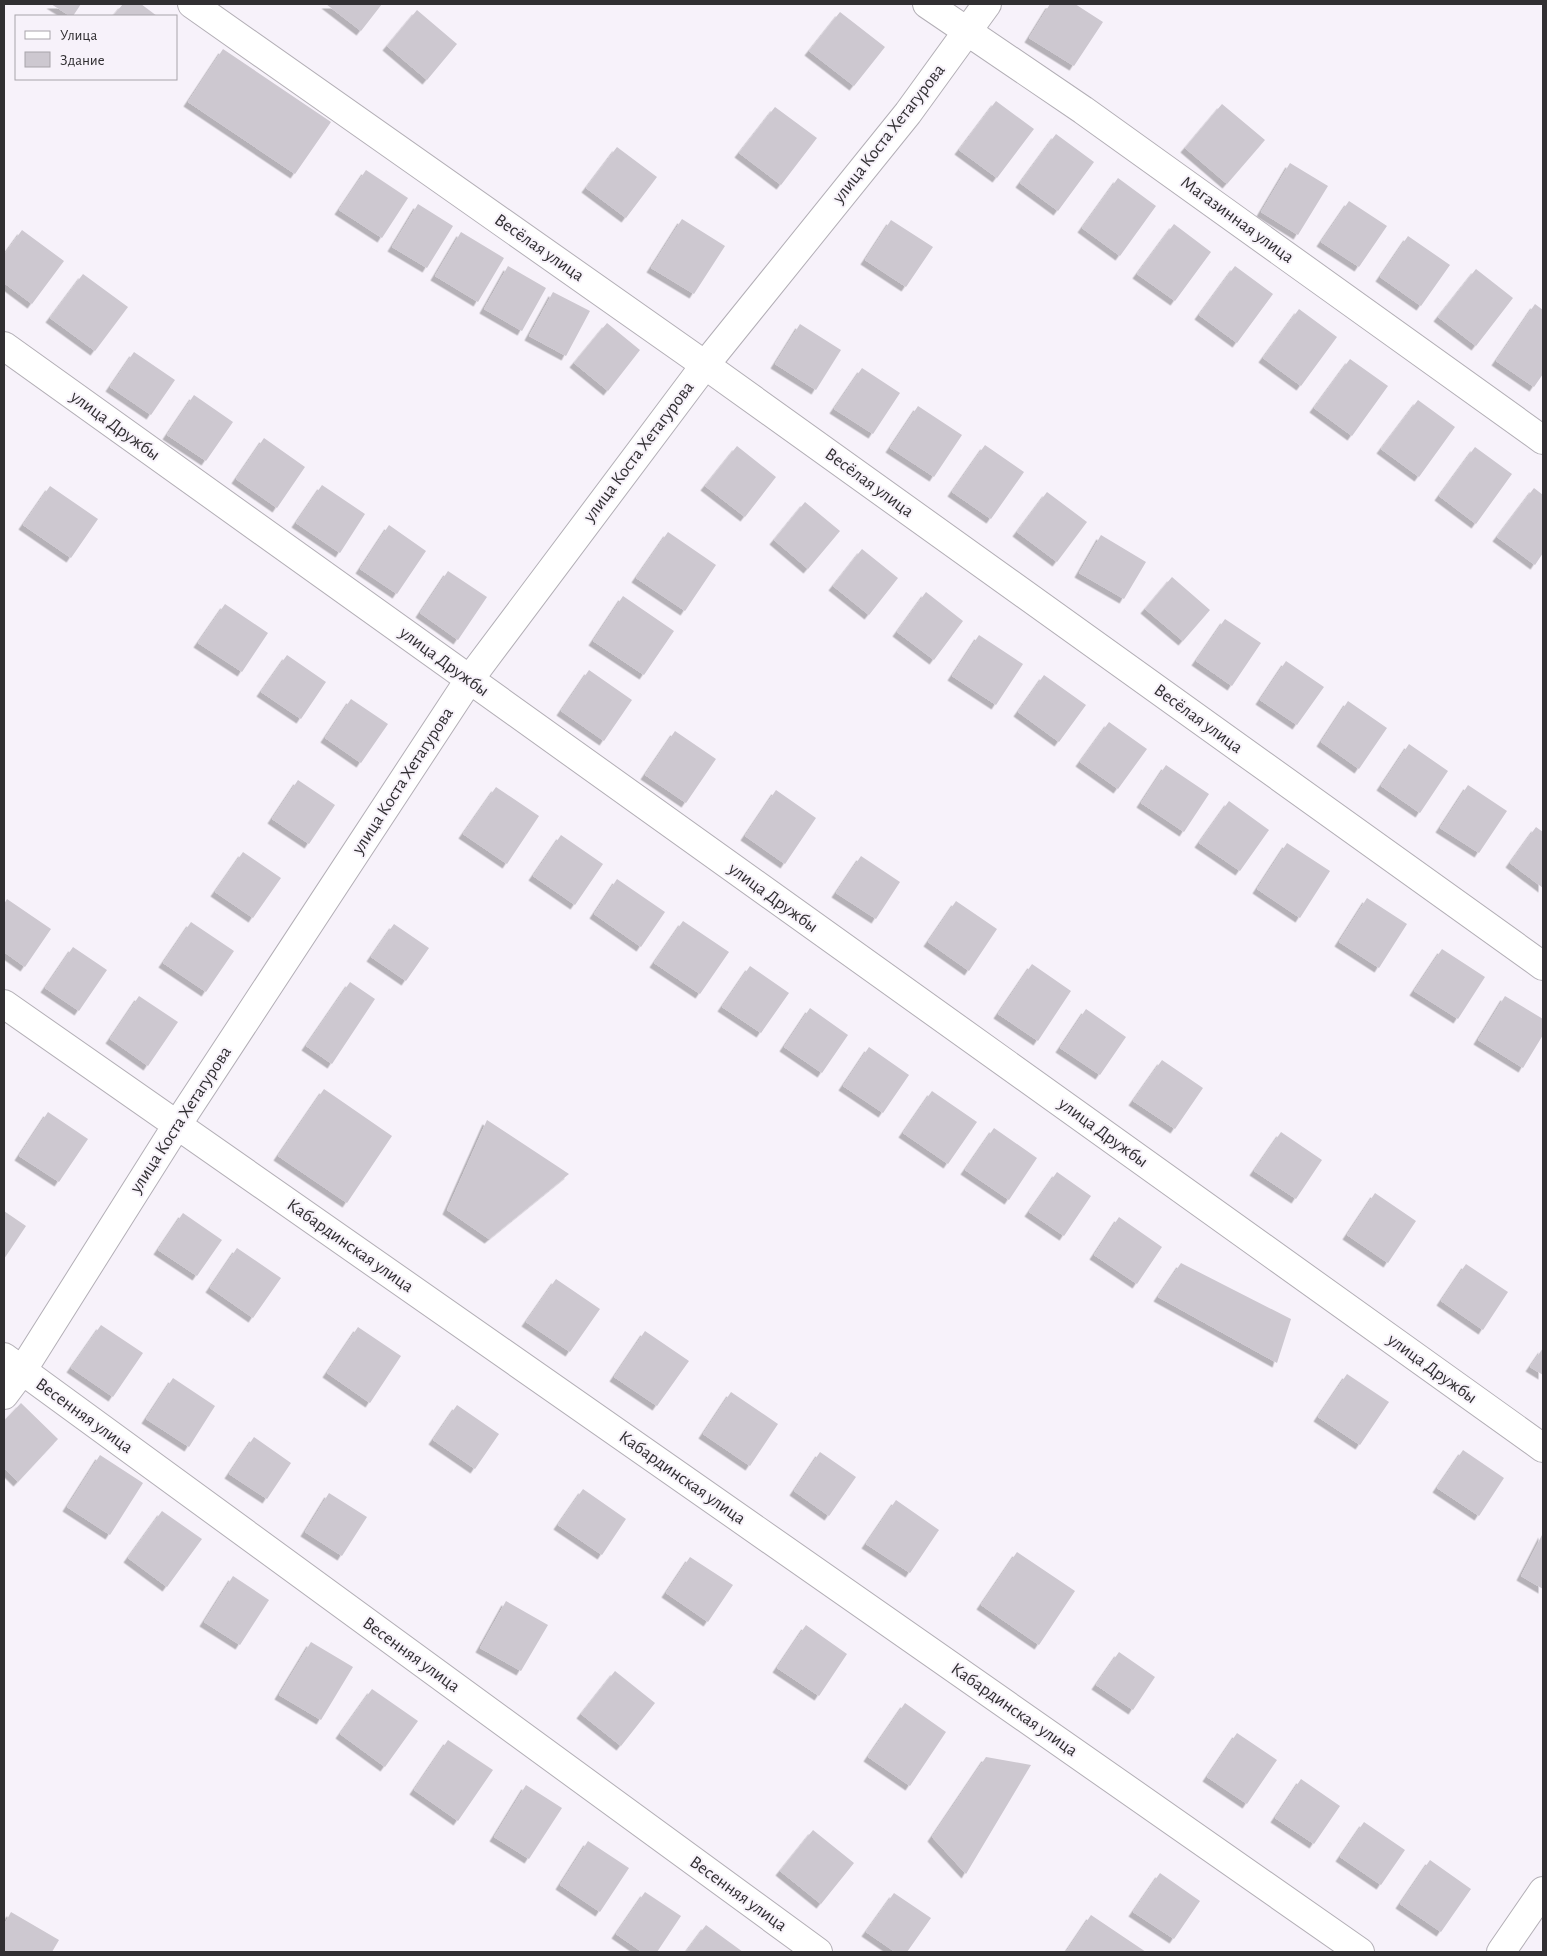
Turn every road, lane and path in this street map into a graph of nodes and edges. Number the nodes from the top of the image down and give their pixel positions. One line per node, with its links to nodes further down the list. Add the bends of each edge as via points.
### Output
1 (192, 4): 6 (street, Весёлая улица)
2 (927, 4): 4 (street, Магазинная улица)
3 (988, 4): 4 (street, улица Коста Хетагурова)
4 (968, 32): 6 (street, улица Коста Хетагурова, via 908,113); 7 (street, Магазинная улица, via 1083,110)
5 (4, 346): 8 (street, улица Дружбы)
6 (705, 364): 8 (street, улица Коста Хетагурова); 9 (street, Весёлая улица)
7 (1543, 440)
8 (469, 680): 11 (street, улица Коста Хетагурова); 14 (street, улица Дружбы)
9 (1543, 966)
10 (4, 1004): 11 (street, Кабардинская улица)
11 (177, 1125): 12 (street, улица Коста Хетагурова); 17 (street, Кабардинская улица)
12 (13, 1364): 13 (street, улица Коста Хетагурова); 16 (street, Весенняя улица)
13 (4, 1395)
14 (1543, 1448)
15 (1543, 1891): 18 (street)
16 (818, 1952)
17 (1360, 1952)
18 (1501, 1952)

